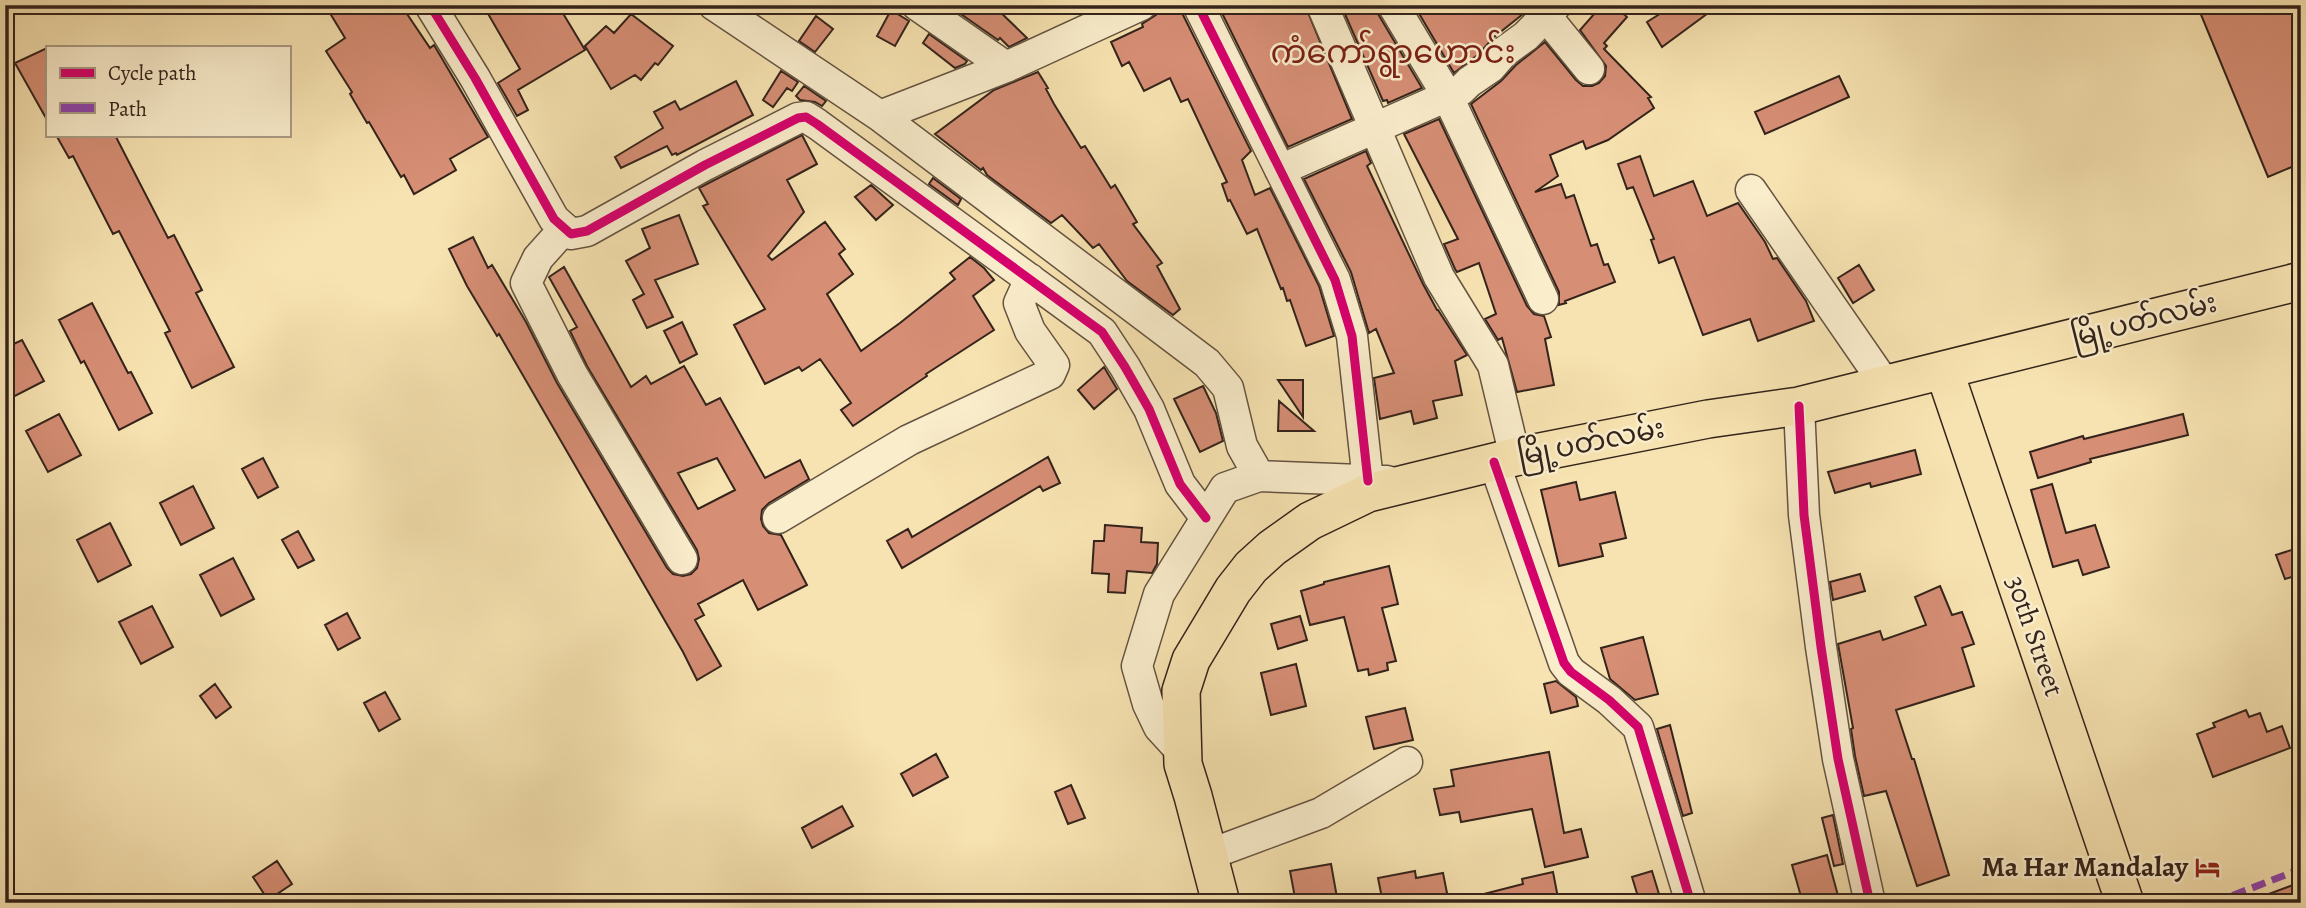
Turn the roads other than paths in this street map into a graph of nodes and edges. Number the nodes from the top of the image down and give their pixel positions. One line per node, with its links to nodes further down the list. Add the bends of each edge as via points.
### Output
1 (430, 5): 16 (street, via 554,219)
2 (715, 5): 12 (street)
3 (917, 5): 9 (street)
4 (1141, 5): 9 (street)
5 (1198, 5): 14 (street)
6 (1322, 5): 13 (street)
7 (1393, 5): 11 (street)
8 (1547, 9): 10 (street); 11 (street, via 1491,67)
9 (1006, 66): 12 (street)
10 (1589, 69)
11 (1448, 97): 13 (street); 19 (street)
12 (880, 116): 24 (street, via 1207,363 1228,388 1242,446)
13 (1375, 127): 14 (street); 23 (street, via 1439,278 1493,365)
14 (1280, 170): 25 (street, via 1335,280 1352,336)
15 (1751, 190): 21 (street)
16 (565, 229): 17 (street, via 571,234 587,231 705,165 806,117); 29 (street, via 538,258 526,283 572,374)
17 (1030, 279): 27 (street, via 1018,303 1030,331 1054,365 1050,374 909,440); 28 (street, via 1102,332 1149,410 1180,484)
18 (2301, 281): 20 (main road, မြို့ပတ်လမ်း)
19 (1543, 299)
20 (1944, 370): 21 (main road, မြို့ပတ်လမ်း); 36 (main road, 30th Street)
21 (1885, 384): 22 (main road, မြို့ပတ်လမ်း)
22 (1798, 406): 23 (main road, မြို့ပတ်လမ်း); 35 (street, via 1804,515 1823,659 1838,759)
23 (1504, 459): 26 (main road, မြို့ပတ်လမ်း); 34 (street, via 1564,663 1638,727)
24 (1259, 476): 25 (street); 28 (street, via 1225,488)
25 (1368, 481): 26 (street)
26 (1411, 482): 30 (main road, မြို့ပတ်လမ်း, via 1368,493 1310,521 1251,568 1191,660 1181,691)
27 (778, 517)
28 (1206, 518): 30 (street, via 1159,594 1137,666 1158,727)
29 (682, 559)
30 (1181, 751): 32 (main road, မြို့ပတ်လမ်း)
31 (1407, 762): 32 (street, via 1321,813)
32 (1208, 855): 33 (main road, မြို့ပတ်လမ်း)
33 (1221, 903)
34 (1690, 903)
35 (1871, 903)
36 (2126, 903)

